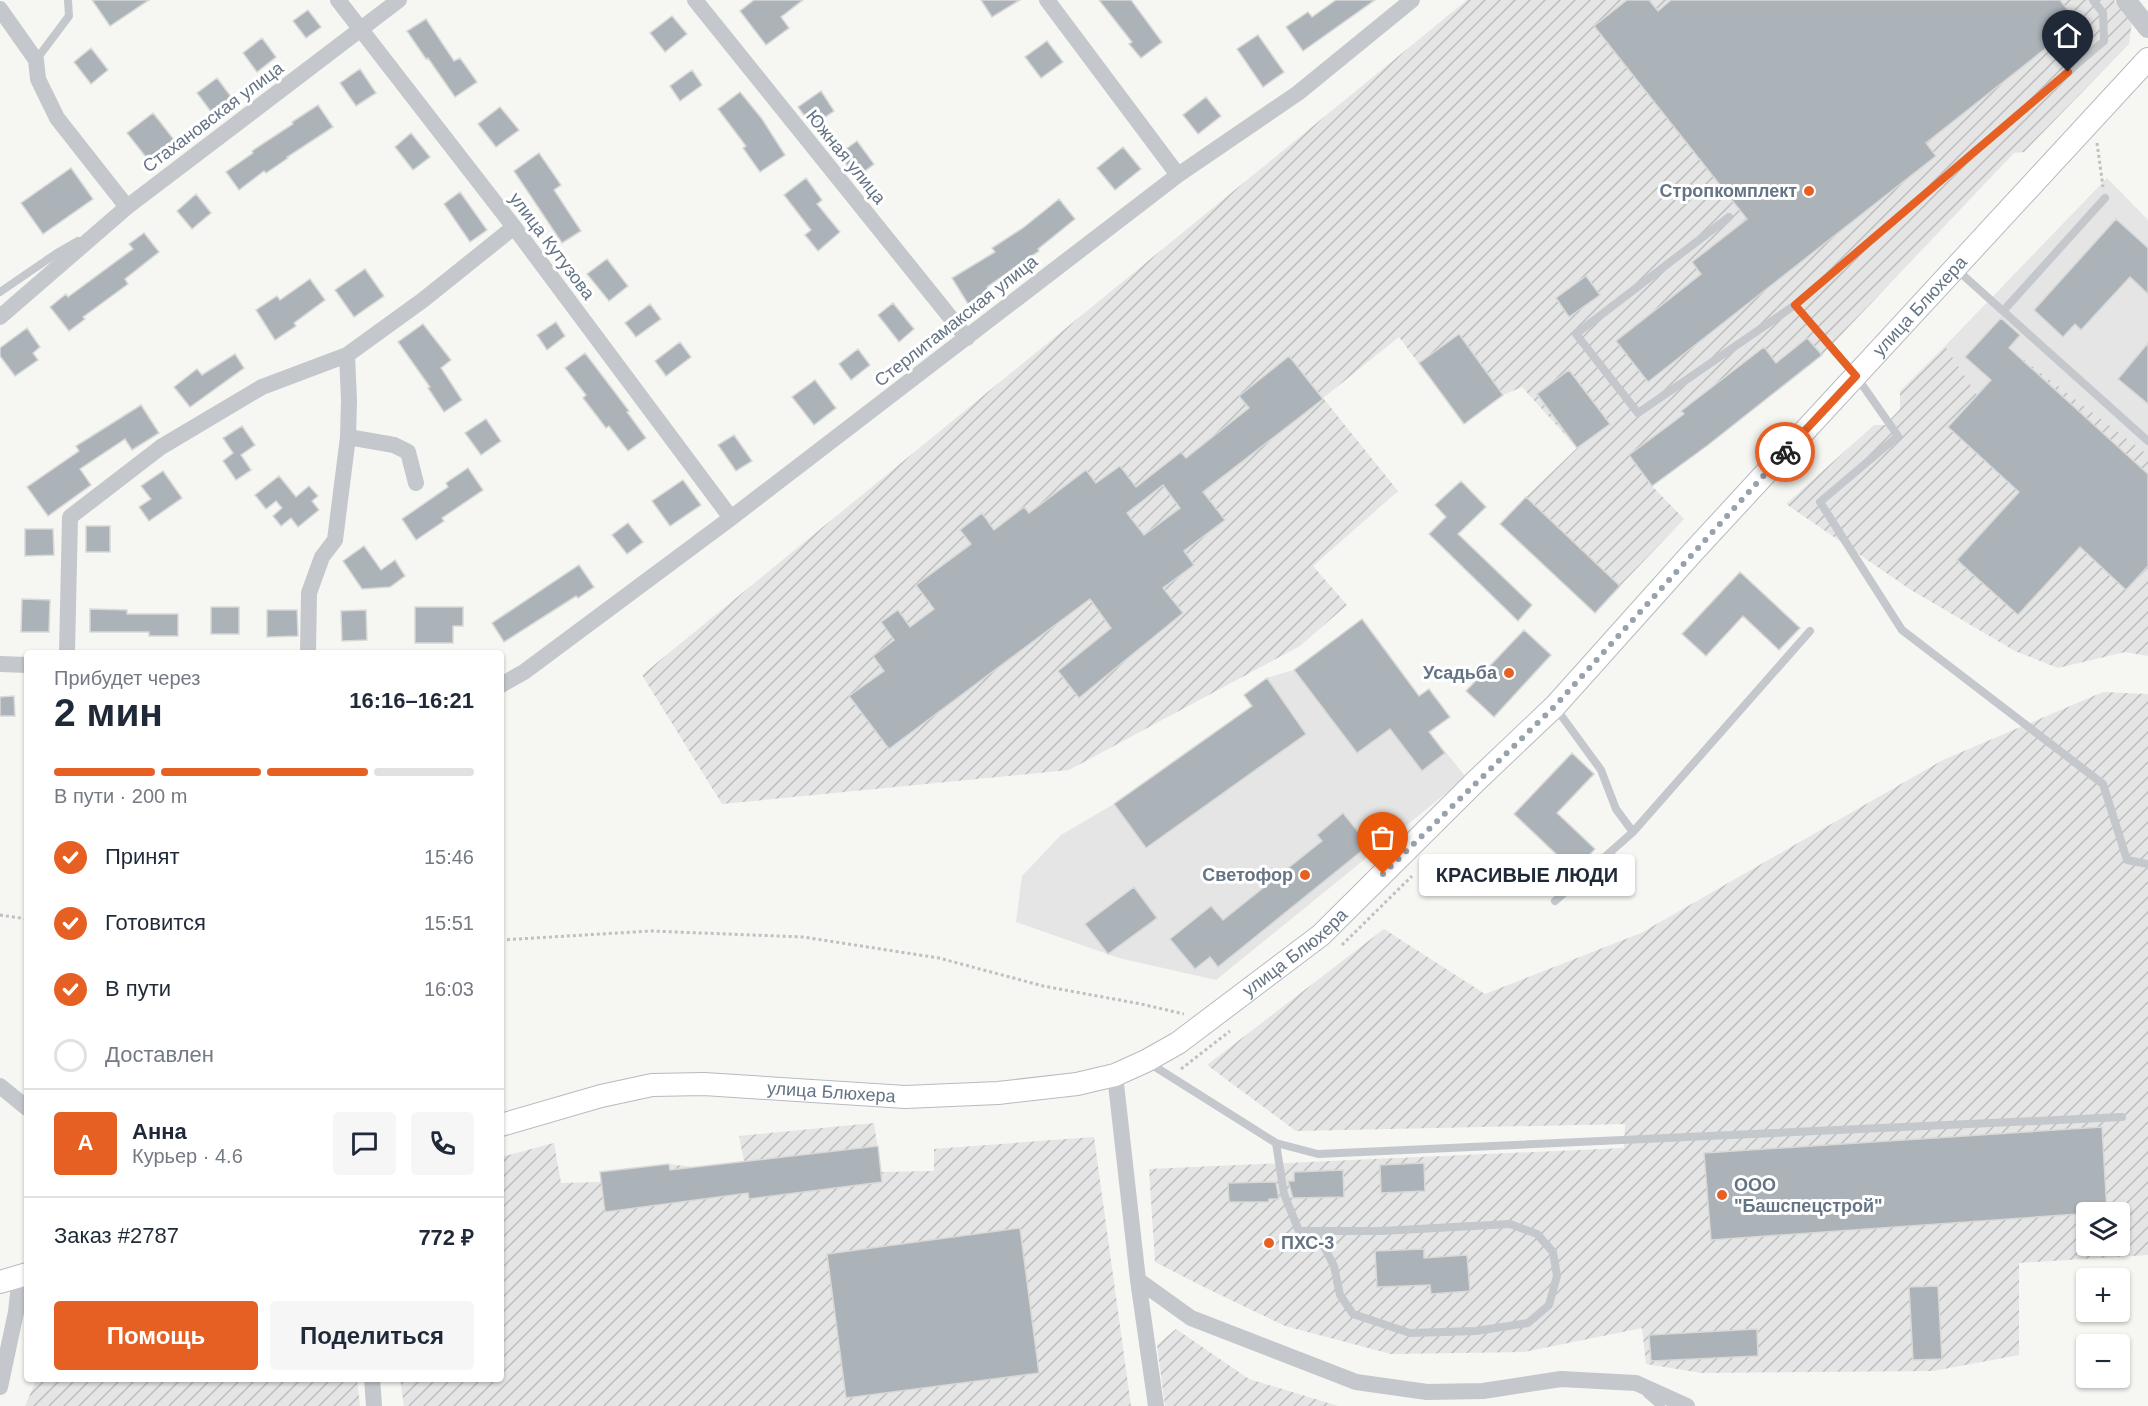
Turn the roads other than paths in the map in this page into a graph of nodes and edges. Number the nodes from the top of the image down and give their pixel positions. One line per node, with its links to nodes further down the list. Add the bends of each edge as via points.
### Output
1 (68, 0): 13 (lane, via 69,16)
2 (338, 0): 11 (street, улица Кутузова)
3 (399, 0): 11 (street, Стахановская улица)
4 (695, 0): 25 (street, Южная улица)
5 (1047, 0): 14 (street)
6 (1411, 0): 14 (street, Стерлитамакская улица, via 1298,93)
7 (2093, 0): 22 (lane, via 2103,13 2104,40)
8 (2126, 0): 10 (street)
9 (0, 9): 13 (street)
10 (2148, 28)
11 (361, 30): 16 (street, Стахановская улица); 19 (street, улица Кутузова)
12 (2148, 59): 20 (main road, улица Блюхера)
13 (36, 60): 16 (street, via 38,79 57,118)
14 (1178, 175): 25 (street, Стерлитамакская улица)
15 (2105, 198): 23 (lane)
16 (127, 207): 18 (street, Стахановская улица)
17 (1729, 217): 22 (lane, via 1576,334 1638,413)
18 (105, 226): 21 (lane); 24 (street, Стахановская улица)
19 (514, 227): 26 (street); 31 (street, улица Кутузова)
20 (1955, 268): 23 (lane); 27 (main road, улица Блюхера)
21 (0, 292)
22 (1795, 305): 27 (lane)
23 (2004, 310): 29 (lane)
24 (0, 317)
25 (967, 338): 31 (street, Стерлитамакская улица)
26 (347, 355): 28 (street); 33 (street, via 262,387 161,447 70,517)
27 (1856, 376): 38 (main road, улица Блюхера); 40 (lane, via 1898,436 1820,502 1902,630 2103,784 2127,860)
28 (348, 437): 30 (street, via 394,445 408,452); 34 (street, via 335,540 322,557 309,592)
29 (2148, 441)
30 (416, 483)
31 (731, 518): 37 (street, Стерлитамакская улица)
32 (1810, 631): 39 (lane)
33 (67, 650)
34 (308, 650)
35 (0, 664): 36 (street)
36 (24, 665)
37 (504, 683)
38 (1555, 706): 39 (lane, via 1601,770 1616,809); 42 (main road, улица Блюхера, via 1321,935 1210,1021)
39 (1633, 832): 41 (lane)
40 (2148, 864)
41 (1555, 901)
42 (1146, 1061): 43 (main road, улица Блюхера); 48 (lane)
43 (1115, 1074): 47 (main road, улица Блюхера, via 1077,1084 998,1093 905,1097 704,1084 652,1086 601,1096); 51 (street)
44 (0, 1086): 45 (street)
45 (24, 1106)
46 (2122, 1118): 48 (lane, via 1318,1154)
47 (504, 1124)
48 (1276, 1143): 49 (lane, via 1284,1194 1299,1231)
49 (1316, 1231): 49 (lane, via 1510,1224 1537,1234 1553,1251 1557,1276 1549,1305 1528,1323 1476,1331 1410,1333 1353,1314 1340,1295 1334,1266)
50 (16, 1278): 54 (street, via 16,1312)
51 (1138, 1280): 53 (street, via 1191,1318 1356,1382 1427,1392 1483,1391 1561,1378); 56 (street)
52 (372, 1382): 55 (street)
53 (1635, 1383): 57 (lane); 58 (street)
54 (0, 1387)
55 (374, 1406)
56 (1156, 1406)
57 (1661, 1406)
58 (1687, 1406)

